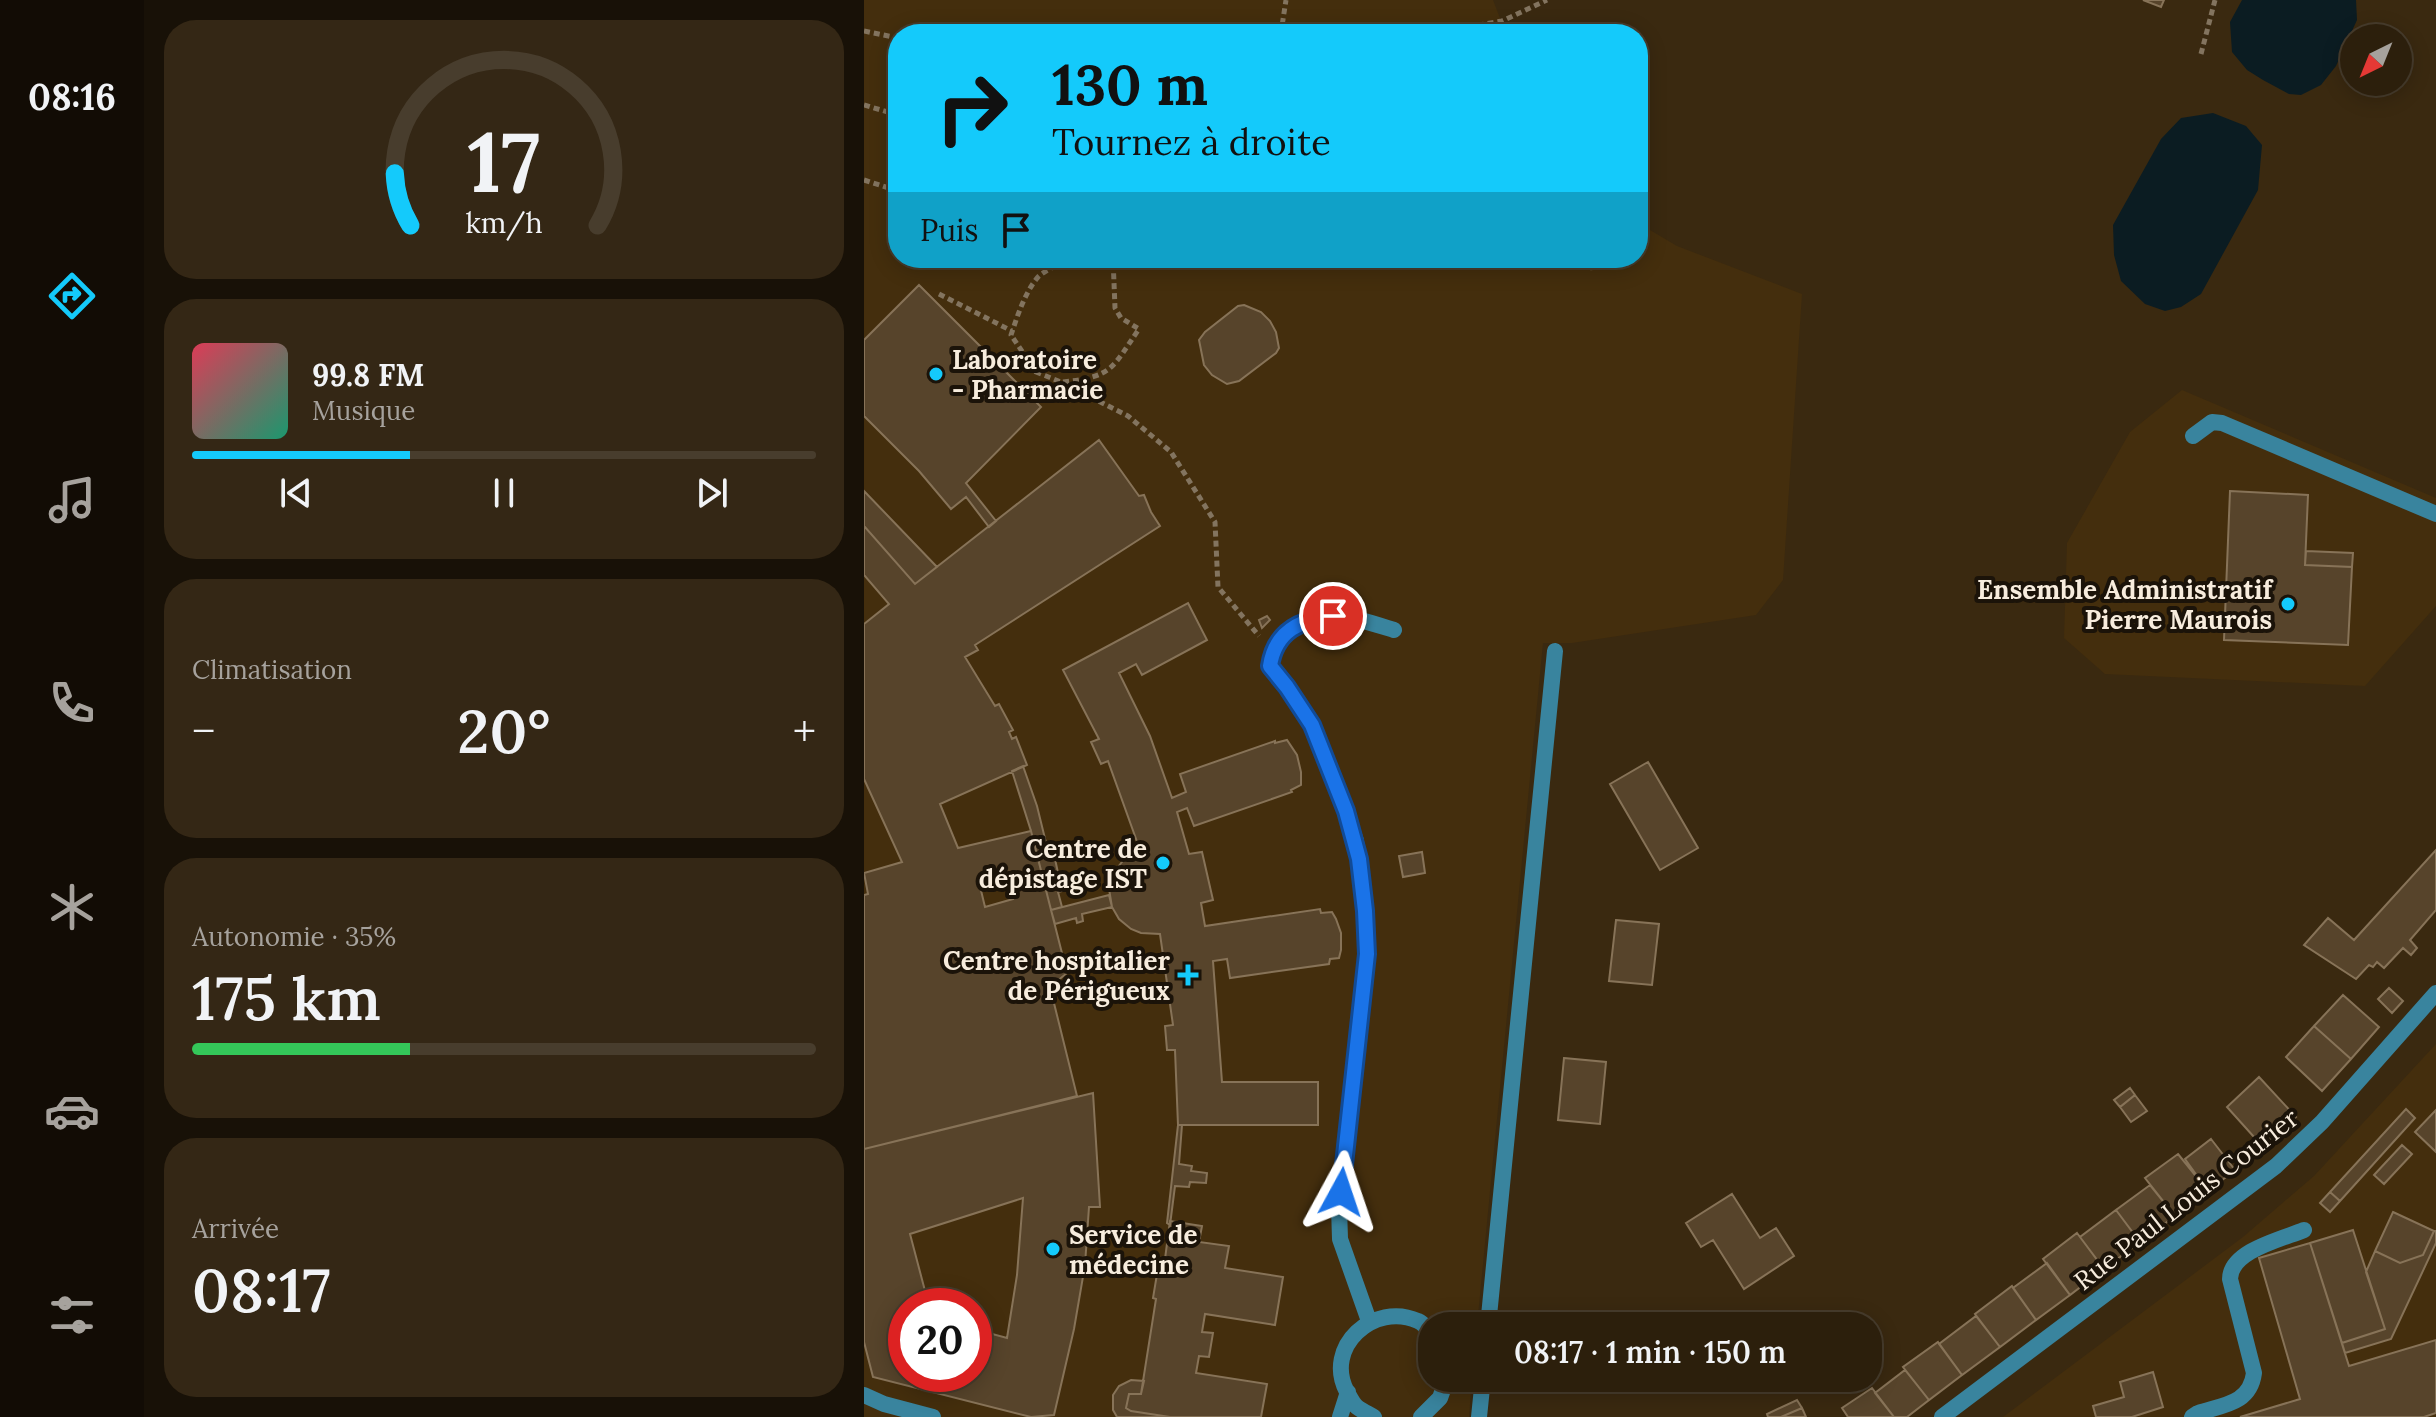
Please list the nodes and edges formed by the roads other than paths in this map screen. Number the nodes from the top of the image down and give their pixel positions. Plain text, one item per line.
1 (2193, 436) dead end
2 (2436, 514) edge
3 (1394, 630) dead end
4 (1555, 651) dead end
5 (2436, 993) edge
6 (2304, 1230) dead end
7 (1489, 1312) edge
8 (1369, 1321) junction
9 (1418, 1321) edge
10 (1442, 1392) edge
11 (1482, 1392) edge
12 (864, 1395) edge
13 (1354, 1405) edge
14 (933, 1417) edge
15 (1340, 1417) edge
16 (1374, 1417) edge
17 (1421, 1417) edge
18 (1479, 1417) edge
19 (1942, 1417) edge
20 (2192, 1417) edge

1 - 2 street
3 - 8 street
4 - 7 street
5 - 19 street, Rue Paul Louis Courier
6 - 20 street
8 - 9 street
8 - 13 street
10 - 17 street
11 - 18 street
12 - 14 street
13 - 15 street
13 - 16 street

